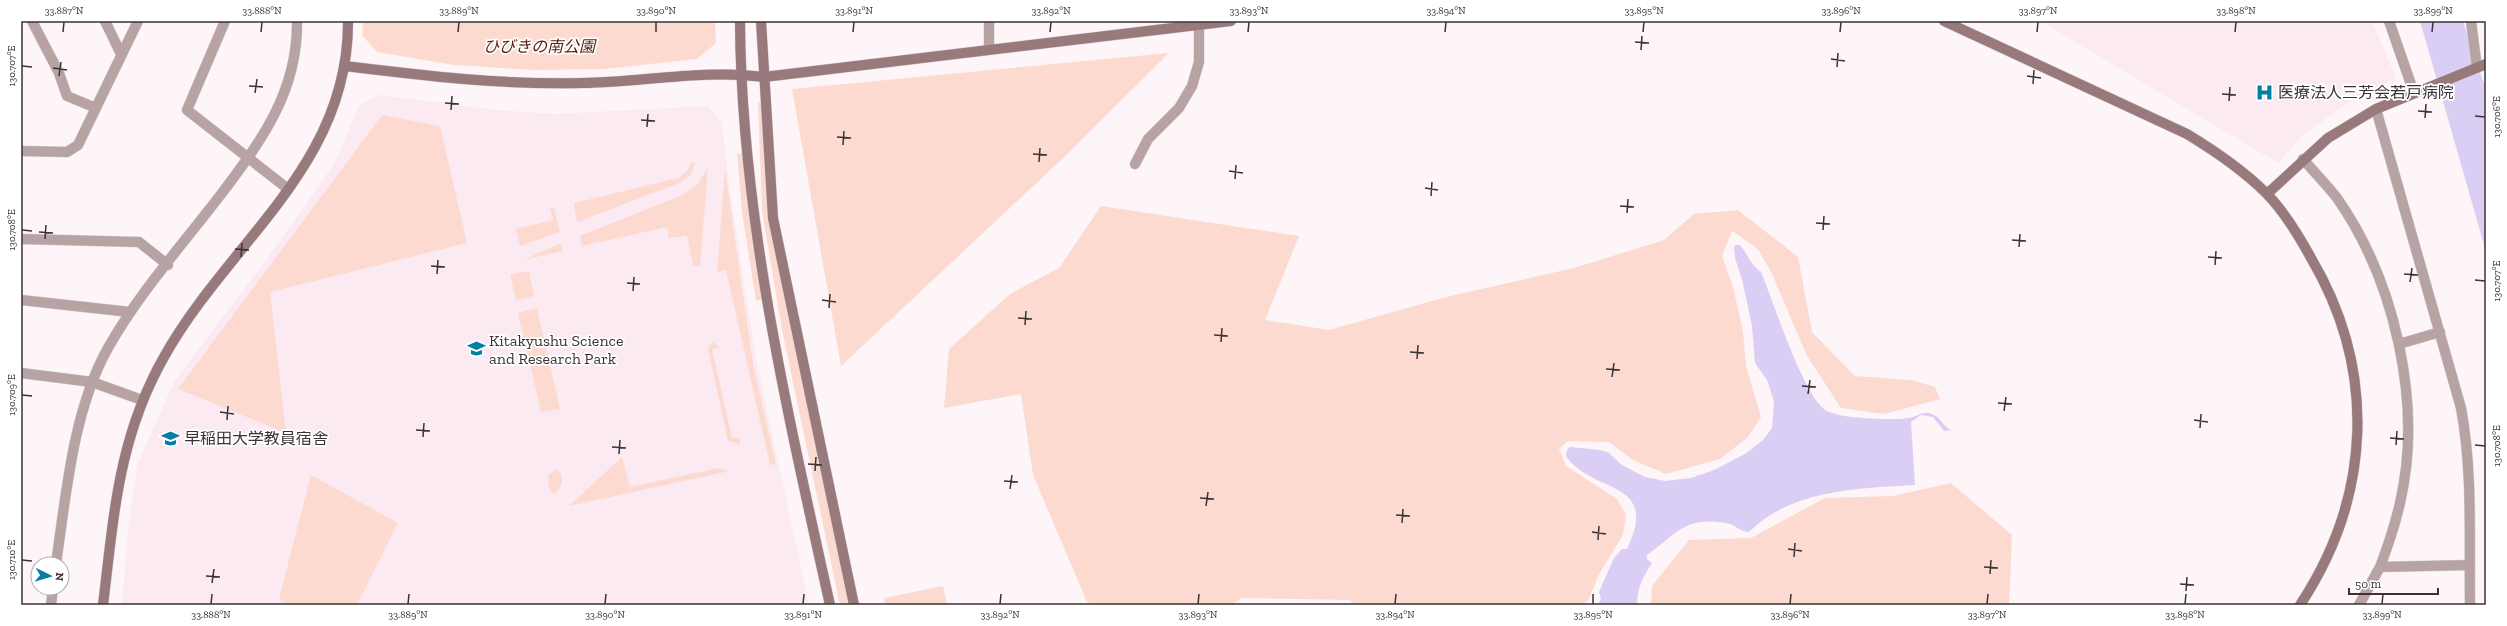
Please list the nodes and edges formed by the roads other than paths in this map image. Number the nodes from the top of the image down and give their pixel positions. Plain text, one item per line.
1 (32, 21) edge
2 (105, 21) edge
3 (138, 21) edge
4 (226, 21) edge
5 (297, 21) edge
6 (348, 21) edge
7 (740, 21) edge
8 (762, 21) edge
9 (989, 21) edge
10 (1231, 21) edge
11 (1944, 21) edge
12 (2389, 21) edge
13 (2471, 21) edge
14 (1199, 22) edge
15 (989, 49) junction
16 (121, 54) junction
17 (345, 66) junction
18 (2481, 66) edge
19 (740, 74) junction
20 (764, 77) junction
21 (2418, 91) junction
22 (96, 108) junction
23 (2376, 109) junction
24 (21, 151) edge
25 (249, 158) junction
26 (2303, 159) junction
27 (1135, 164) dead end
28 (288, 189) junction
29 (2267, 194) junction
30 (21, 239) edge
31 (168, 264) junction
32 (21, 300) edge
33 (130, 312) junction
34 (2440, 332) junction
35 (2399, 344) junction
36 (21, 373) edge
37 (92, 382) junction
38 (142, 400) junction
39 (57, 556) edge
40 (2470, 565) junction
41 (2380, 567) junction
42 (103, 605) edge
43 (830, 605) edge
44 (854, 605) edge
45 (2300, 605) edge
46 (2359, 605) edge
47 (2470, 605) edge

1 - 22 street
2 - 16 street
3 - 16 street
4 - 25 street
5 - 25 street
6 - 17 street
7 - 19 street
8 - 20 street
9 - 15 street
10 - 14 street
11 - 29 street
12 - 21 street
13 - 18 street
14 - 15 street
14 - 27 street
15 - 20 street
16 - 22 street
17 - 19 street
17 - 28 street
18 - 21 street
19 - 20 street
19 - 43 street
20 - 44 street
21 - 23 street
22 - 24 street
23 - 26 street
23 - 34 street
25 - 28 street
25 - 31 street
26 - 29 street
26 - 35 street
28 - 38 street
29 - 45 street
30 - 31 street
31 - 33 street
32 - 33 street
33 - 37 street
34 - 35 street
34 - 40 street
35 - 41 street
36 - 37 street
37 - 38 street
37 - 39 street
38 - 42 street
40 - 41 street
40 - 47 street
41 - 46 street

